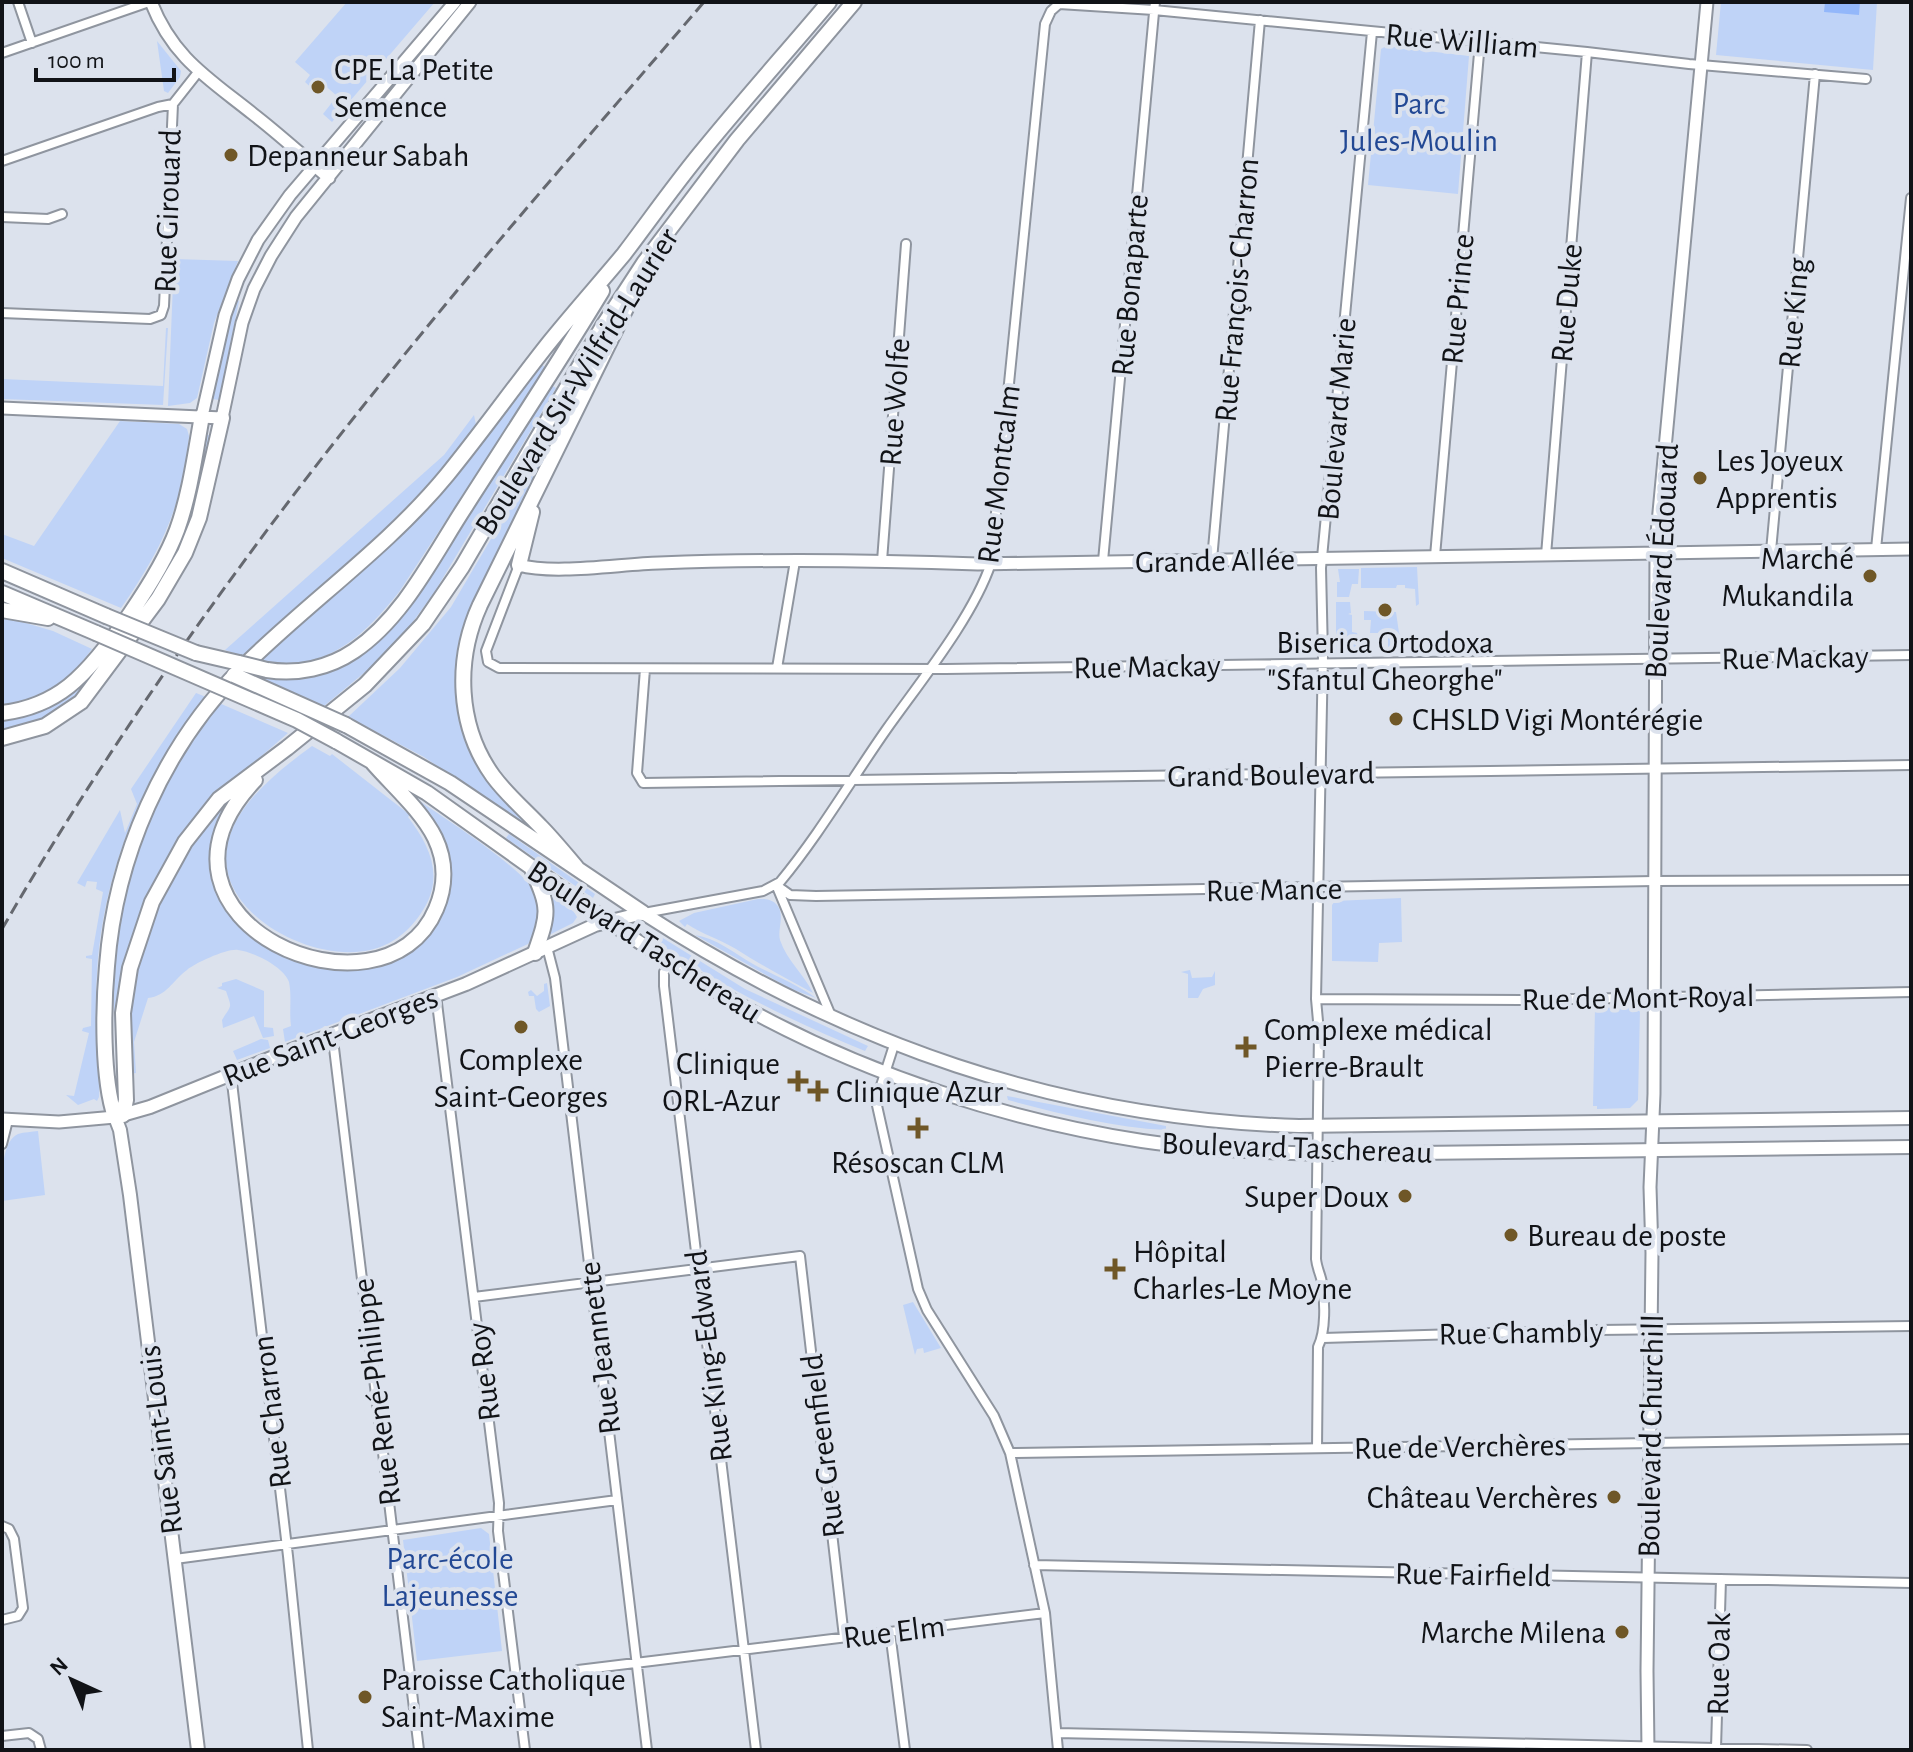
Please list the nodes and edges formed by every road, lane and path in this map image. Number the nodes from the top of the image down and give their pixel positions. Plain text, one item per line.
1 (18, 2) edge
2 (150, 2) edge
3 (455, 2) edge
4 (470, 2) edge
5 (829, 2) edge
6 (854, 2) edge
7 (1707, 2) edge
8 (1059, 4) edge
9 (1154, 6) edge
10 (1260, 20) junction
11 (1372, 32) junction
12 (1480, 42) junction
13 (32, 43) junction
14 (1587, 52) junction
15 (2, 53) edge
16 (1701, 65) junction
17 (199, 71) junction
18 (1815, 74) junction
19 (1866, 79) dead end
20 (173, 104) junction
21 (2, 161) edge
22 (315, 166) junction
23 (329, 178) junction
24 (1911, 198) edge
25 (62, 214) dead end
26 (2, 217) edge
27 (906, 244) dead end
28 (656, 245) junction
29 (624, 253) junction
30 (2, 313) edge
31 (2, 408) edge
32 (202, 416) junction
33 (222, 418) junction
34 (532, 503) junction
35 (1876, 549) junction
36 (1911, 549) edge
37 (1771, 551) junction
38 (1656, 552) junction
39 (1546, 555) junction
40 (1435, 556) junction
41 (1323, 558) junction
42 (1212, 560) junction
43 (795, 561) junction
44 (882, 561) junction
45 (1103, 561) junction
46 (991, 563) junction
47 (519, 565) junction
48 (2, 571) edge
49 (2, 593) edge
50 (2, 610) edge
51 (72, 622) junction
52 (196, 653) junction
53 (1911, 655) edge
54 (1655, 660) junction
55 (1322, 664) junction
56 (777, 668) junction
57 (645, 669) junction
58 (929, 669) junction
59 (2, 713) edge
60 (2, 738) edge
61 (287, 748) junction
62 (373, 763) junction
63 (1911, 765) edge
64 (1655, 769) junction
65 (1319, 774) junction
66 (852, 780) junction
67 (577, 868) junction
68 (532, 869) junction
69 (1911, 880) edge
70 (1654, 881) junction
71 (776, 885) junction
72 (1318, 889) junction
73 (643, 913) junction
74 (607, 921) junction
75 (541, 950) junction
76 (670, 963) junction
77 (1911, 992) edge
78 (436, 995) junction
79 (1654, 997) junction
80 (1316, 999) junction
81 (832, 1019) junction
82 (330, 1035) junction
83 (894, 1045) junction
84 (884, 1071) junction
85 (231, 1074) junction
86 (1911, 1118) edge
87 (4, 1120) edge
88 (119, 1121) junction
89 (1654, 1122) junction
90 (1318, 1126) junction
91 (2, 1144) edge
92 (1911, 1147) edge
93 (1651, 1150) junction
94 (1318, 1154) junction
95 (698, 1270) junction
96 (591, 1282) junction
97 (474, 1297) junction
98 (1911, 1326) edge
99 (1651, 1329) junction
100 (1323, 1338) junction
101 (1911, 1439) edge
102 (1649, 1443) junction
103 (1317, 1448) junction
104 (1010, 1453) junction
105 (617, 1500) junction
106 (499, 1517) junction
107 (2, 1526) edge
108 (393, 1531) junction
109 (287, 1545) junction
110 (175, 1559) junction
111 (1034, 1565) junction
112 (1648, 1578) junction
113 (1721, 1579) junction
114 (1911, 1583) edge
115 (1045, 1613) junction
116 (2, 1620) edge
117 (890, 1632) junction
118 (844, 1637) junction
119 (744, 1650) junction
120 (636, 1662) junction
121 (578, 1670) dead end
122 (1057, 1733) junction
123 (2, 1736) edge
124 (1648, 1748) edge
125 (1716, 1748) junction
126 (41, 1750) edge
127 (198, 1750) edge
128 (308, 1750) edge
129 (419, 1750) edge
130 (525, 1750) edge
131 (647, 1750) edge
132 (756, 1750) edge
133 (905, 1750) edge
134 (1058, 1750) edge
135 (1807, 1750) edge

1 - 13 street
2 - 13 street
2 - 17 main road
3 - 22 main road
4 - 23 main road
5 - 29 highway, Boulevard Sir-Wilfrid-Laurier
6 - 28 highway, Boulevard Sir-Wilfrid-Laurier
7 - 16 main road, Boulevard Édouard
8 - 9 street, Rue William
8 - 46 street, Rue Montcalm
9 - 10 street, Rue William
9 - 45 street, Rue Bonaparte
10 - 11 street, Rue William
10 - 42 street, Rue François-Charron
11 - 12 street, Rue William
11 - 41 street, Boulevard Marie
12 - 14 street, Rue William
12 - 40 street, Rue Prince
13 - 15 street
14 - 16 street, Rue William
14 - 39 street, Rue Duke
16 - 18 street, Rue William
16 - 38 main road, Boulevard Édouard
17 - 20 street, Rue Girouard
17 - 22 main road
18 - 19 street, Rue William
18 - 37 street, Rue King
20 - 21 street
20 - 30 street, Rue Girouard
22 - 23 main road
22 - 32 main road
23 - 33 main road
24 - 35 street
25 - 26 street
27 - 44 street, Rue Wolfe
28 - 34 highway
28 - 61 highway, Boulevard Sir-Wilfrid-Laurier
29 - 52 highway, bridge
29 - 88 highway
31 - 32 main road
32 - 33 main road
32 - 59 highway
33 - 60 highway
34 - 47 highway
34 - 67 highway
35 - 36 main road, Grande Allée
35 - 37 main road, Grande Allée
37 - 38 main road, Grande Allée
38 - 39 main road, Grande Allée
38 - 54 main road, Boulevard Édouard
39 - 40 main road, Grande Allée
40 - 41 main road, Grande Allée
41 - 42 main road, Grande Allée
41 - 55 street, Boulevard Marie
42 - 45 main road, Grande Allée
43 - 44 main road, Grande Allée
43 - 47 main road, Grande Allée
43 - 56 street
44 - 46 main road, Grande Allée
45 - 46 main road, Grande Allée
46 - 58 street, Rue Montcalm
47 - 57 street, Rue Mackay
48 - 52 highway, Boulevard Taschereau, bridge
49 - 51 highway, Boulevard Taschereau
50 - 51 highway
51 - 62 highway, Boulevard Taschereau, bridge
52 - 67 highway, Boulevard Taschereau, bridge
53 - 54 street, Rue Mackay
54 - 55 street, Rue Mackay
54 - 64 main road, Boulevard Édouard
55 - 58 street, Rue Mackay
55 - 65 street, Boulevard Marie
56 - 57 street, Rue Mackay
56 - 58 street, Rue Mackay
57 - 66 street, Grand Boulevard
58 - 66 street, Rue Montcalm
61 - 62 highway
61 - 88 highway
62 - 68 highway, Boulevard Taschereau
63 - 64 street, Grand Boulevard
64 - 65 street, Grand Boulevard
64 - 70 main road, Boulevard Édouard
65 - 66 street, Grand Boulevard
65 - 72 street, Boulevard Marie
66 - 71 street, Rue Montcalm
67 - 73 highway, Boulevard Taschereau
68 - 74 highway, Boulevard Taschereau
68 - 75 highway
69 - 70 street, Rue Mance
70 - 72 street, Rue Mance
70 - 79 main road, Boulevard Édouard
71 - 72 street, Rue Mance
71 - 73 street
71 - 81 street
72 - 80 street, Boulevard Marie
73 - 74 main road, Rue Saint-Georges
73 - 81 main road, Boulevard Taschereau
74 - 75 main road, Rue Saint-Georges
74 - 76 main road, Boulevard Taschereau
75 - 78 main road, Rue Saint-Georges
75 - 96 street, Rue Jeannette
76 - 84 main road, Boulevard Taschereau
76 - 95 street, Rue King-Edward
77 - 79 street, Rue de Mont-Royal
78 - 82 main road, Rue Saint-Georges
78 - 97 street, Rue Roy
79 - 80 street, Rue de Mont-Royal
79 - 89 main road, Boulevard Édouard
80 - 90 street, Boulevard Marie
81 - 83 main road, Boulevard Taschereau
82 - 85 main road, Rue Saint-Georges
82 - 108 street, Rue René-Philippe
83 - 84 street
83 - 90 main road, Boulevard Taschereau
84 - 94 main road, Boulevard Taschereau
84 - 104 street
85 - 88 main road, Rue Saint-Georges
85 - 109 street, Rue Charron
86 - 89 main road, Boulevard Taschereau
87 - 88 main road, Rue Saint-Georges
87 - 91 street
88 - 110 main road, Rue Saint-Louis
89 - 90 main road, Boulevard Taschereau
89 - 93 main road, Boulevard Churchill
90 - 94 street, Boulevard Marie
92 - 93 main road, Boulevard Taschereau
93 - 94 main road, Boulevard Taschereau
93 - 99 main road, Boulevard Churchill
94 - 100 street, Boulevard Marie
95 - 96 street
95 - 118 street, Rue Greenfield
95 - 119 street, Rue King-Edward
96 - 97 street
96 - 105 street, Rue Jeannette
97 - 106 street, Rue Roy
98 - 99 street, Rue Chambly
99 - 100 street, Rue Chambly
99 - 102 main road, Boulevard Churchill
100 - 103 street, Boulevard Marie
101 - 102 street, Rue de Verchères
102 - 103 street, Rue de Verchères
102 - 112 main road, Boulevard Churchill
103 - 104 street, Rue de Verchères
104 - 111 street
105 - 106 street
105 - 120 street, Rue Jeannette
106 - 108 street
106 - 130 street, Rue Roy
107 - 116 street
108 - 109 street
108 - 129 street, Rue René-Philippe
109 - 110 street
109 - 128 street, Rue Charron
110 - 127 main road, Rue Saint-Louis
111 - 112 street, Rue Fairfield
111 - 115 street
112 - 113 street, Rue Fairfield
112 - 124 main road, Boulevard Churchill
113 - 114 street, Rue Fairfield
113 - 125 street, Rue Oak
115 - 117 street, Rue Elm
115 - 122 street
117 - 118 street, Rue Elm
117 - 133 street
118 - 119 street, Rue Elm
119 - 120 street, Rue Elm
119 - 132 street, Rue King-Edward
120 - 121 street, Rue Elm
120 - 131 street, Rue Jeannette
122 - 124 street
122 - 134 street
123 - 126 street
124 - 125 street
125 - 135 street

